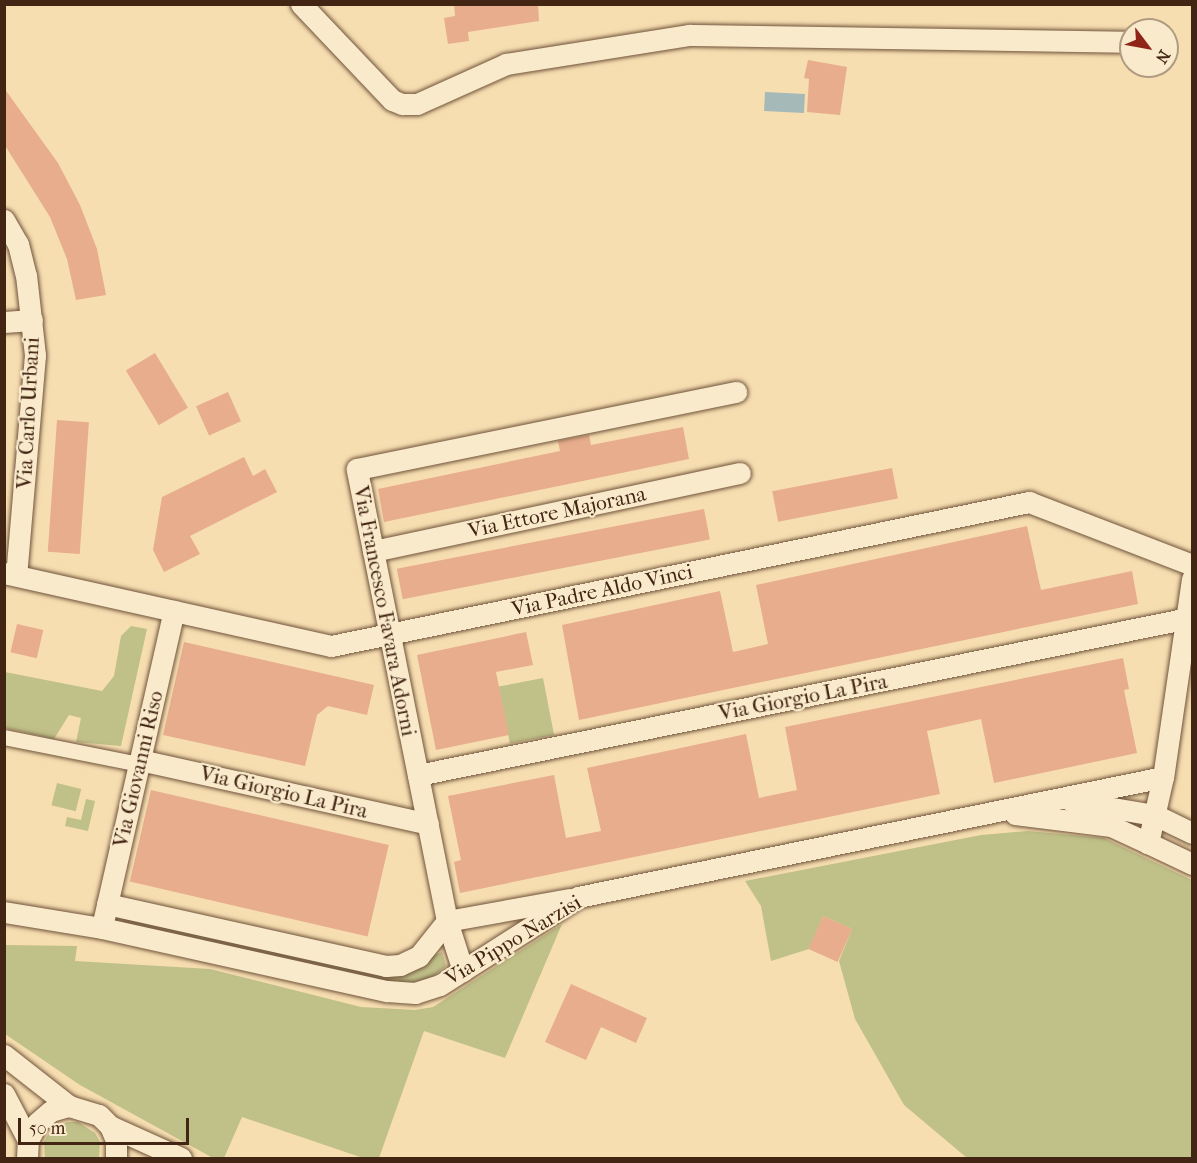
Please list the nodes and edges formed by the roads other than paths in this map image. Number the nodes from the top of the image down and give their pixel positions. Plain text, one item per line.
1 (301, 4) edge
2 (1119, 42) edge
3 (4, 220) edge
4 (32, 320) junction
5 (4, 322) edge
6 (736, 392) dead end
7 (740, 473) dead end
8 (373, 550) junction
9 (1192, 565) edge
10 (10, 574) edge
11 (1192, 579) edge
12 (174, 611) junction
13 (1188, 618) junction
14 (390, 633) junction
15 (4, 737) edge
16 (139, 762) junction
17 (418, 775) junction
18 (1163, 777) junction
19 (1058, 799) junction
20 (996, 812) junction
21 (1155, 815) junction
22 (428, 824) junction
23 (1192, 833) edge
24 (1148, 843) junction
25 (1192, 864) edge
26 (578, 897) junction
27 (107, 904) junction
28 (9, 915) edge
29 (447, 921) junction
30 (102, 928) junction
31 (463, 971) junction
32 (4, 1055) edge
33 (4, 1094) edge
34 (69, 1106) junction
35 (110, 1126) junction
36 (28, 1149) edge
37 (116, 1158) edge
38 (181, 1158) edge

1 - 2 street
3 - 4 street, Via Carlo Urbani
4 - 5 street
4 - 10 street, Via Carlo Urbani
6 - 8 street, Via Francesco Favara Adorni
7 - 8 street, Via Ettore Majorana
8 - 14 street, Via Francesco Favara Adorni
9 - 14 street, Via Padre Aldo Vinci
10 - 12 street, Via Padre Aldo Vinci
11 - 13 street
12 - 14 street, Via Padre Aldo Vinci
12 - 16 street, Via Giovanni Riso
13 - 17 street, Via Giorgio La Pira
13 - 18 street
14 - 17 street, Via Francesco Favara Adorni
15 - 16 street
16 - 22 street, Via Giorgio La Pira
16 - 27 street, Via Giovanni Riso
17 - 22 street, Via Francesco Favara Adorni
18 - 19 street, Via Pippo Narzisi
18 - 21 street
19 - 20 street, Via Pippo Narzisi
19 - 21 street
20 - 24 street
20 - 26 street, Via Pippo Narzisi
21 - 23 street
21 - 24 street
22 - 29 street, Via Francesco Favara Adorni
24 - 25 street
26 - 29 street
26 - 31 street, Via Pippo Narzisi
27 - 29 street
27 - 30 street, Via Giovanni Riso
28 - 30 street, Via Pippo Narzisi
29 - 31 street, Via Francesco Favara Adorni
30 - 31 street, Via Pippo Narzisi
32 - 34 street
33 - 36 street
34 - 35 street
34 - 36 street
35 - 37 street
35 - 38 street

